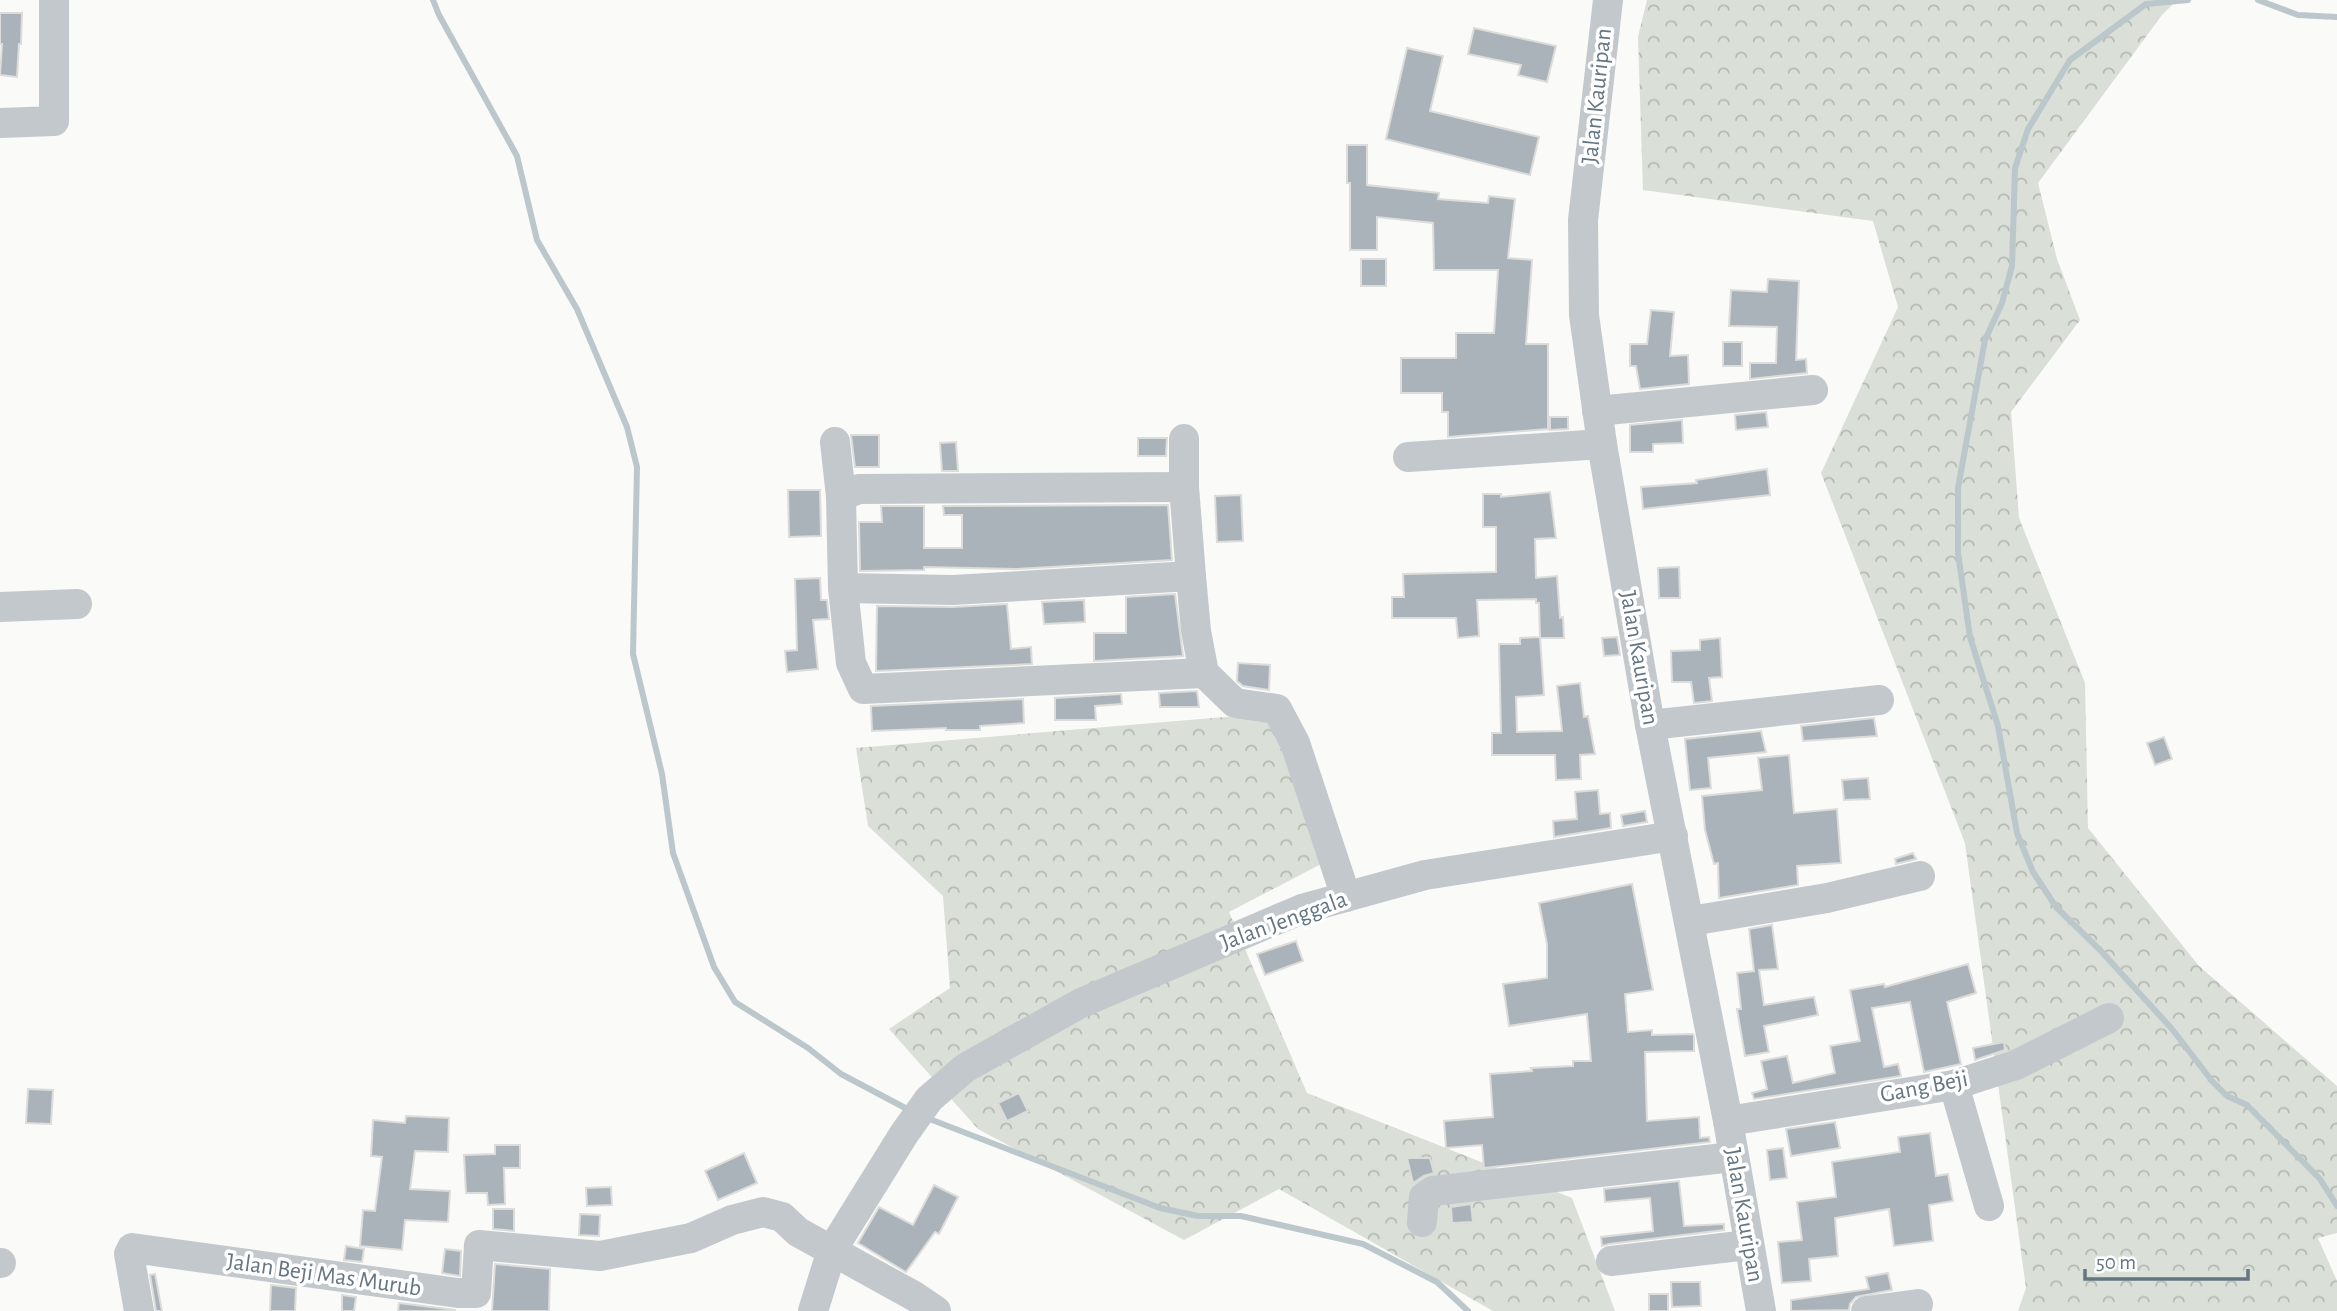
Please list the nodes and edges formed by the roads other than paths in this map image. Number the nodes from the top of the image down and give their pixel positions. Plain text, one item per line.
1 (54, 0) edge
2 (1608, 0) edge
3 (0, 123) edge
4 (1813, 390) dead end
5 (1597, 411) junction
6 (1184, 439) dead end
7 (835, 442) dead end
8 (1602, 444) junction
9 (1408, 457) dead end
10 (1184, 487) junction
11 (841, 496) junction
12 (1191, 576) junction
13 (843, 588) junction
14 (78, 604) dead end
15 (0, 607) edge
16 (1204, 673) junction
17 (1879, 700) dead end
18 (1650, 726) junction
19 (1673, 836) junction
20 (1920, 876) dead end
21 (1346, 897) junction
22 (1690, 921) junction
23 (2109, 1018) dead end
24 (1954, 1085) junction
25 (1728, 1121) junction
26 (1733, 1157) junction
27 (1989, 1206) dead end
28 (1422, 1222) dead end
29 (1748, 1245) junction
30 (832, 1250) junction
31 (1611, 1261) dead end
32 (477, 1302) edge
33 (1918, 1304) dead end
34 (139, 1311) edge
35 (813, 1311) edge
36 (936, 1311) edge
37 (1761, 1311) edge
38 (1866, 1311) edge

1 - 3 street
2 - 5 street, Jalan Kauripan
4 - 5 street
5 - 8 street, Jalan Kauripan
6 - 10 street
7 - 11 street
8 - 9 street
8 - 18 street, Jalan Kauripan
10 - 11 street
10 - 12 street
11 - 13 street
12 - 13 street
12 - 16 street
13 - 16 street
14 - 15 street
16 - 21 street
17 - 18 street
18 - 19 street, Jalan Kauripan
19 - 21 street, Jalan Jenggala
19 - 22 street, Jalan Kauripan
20 - 22 street
21 - 30 street, Jalan Jenggala
22 - 25 street, Jalan Kauripan
23 - 24 street, Gang Beji
24 - 25 street, Gang Beji
24 - 27 street
25 - 26 street, Jalan Kauripan
26 - 28 street
26 - 29 street, Jalan Kauripan
29 - 31 street
29 - 37 street, Jalan Kauripan
30 - 32 street, Jalan Beji Mas Murub
30 - 35 street
30 - 36 street
32 - 34 street, Jalan Beji Mas Murub
33 - 38 street

